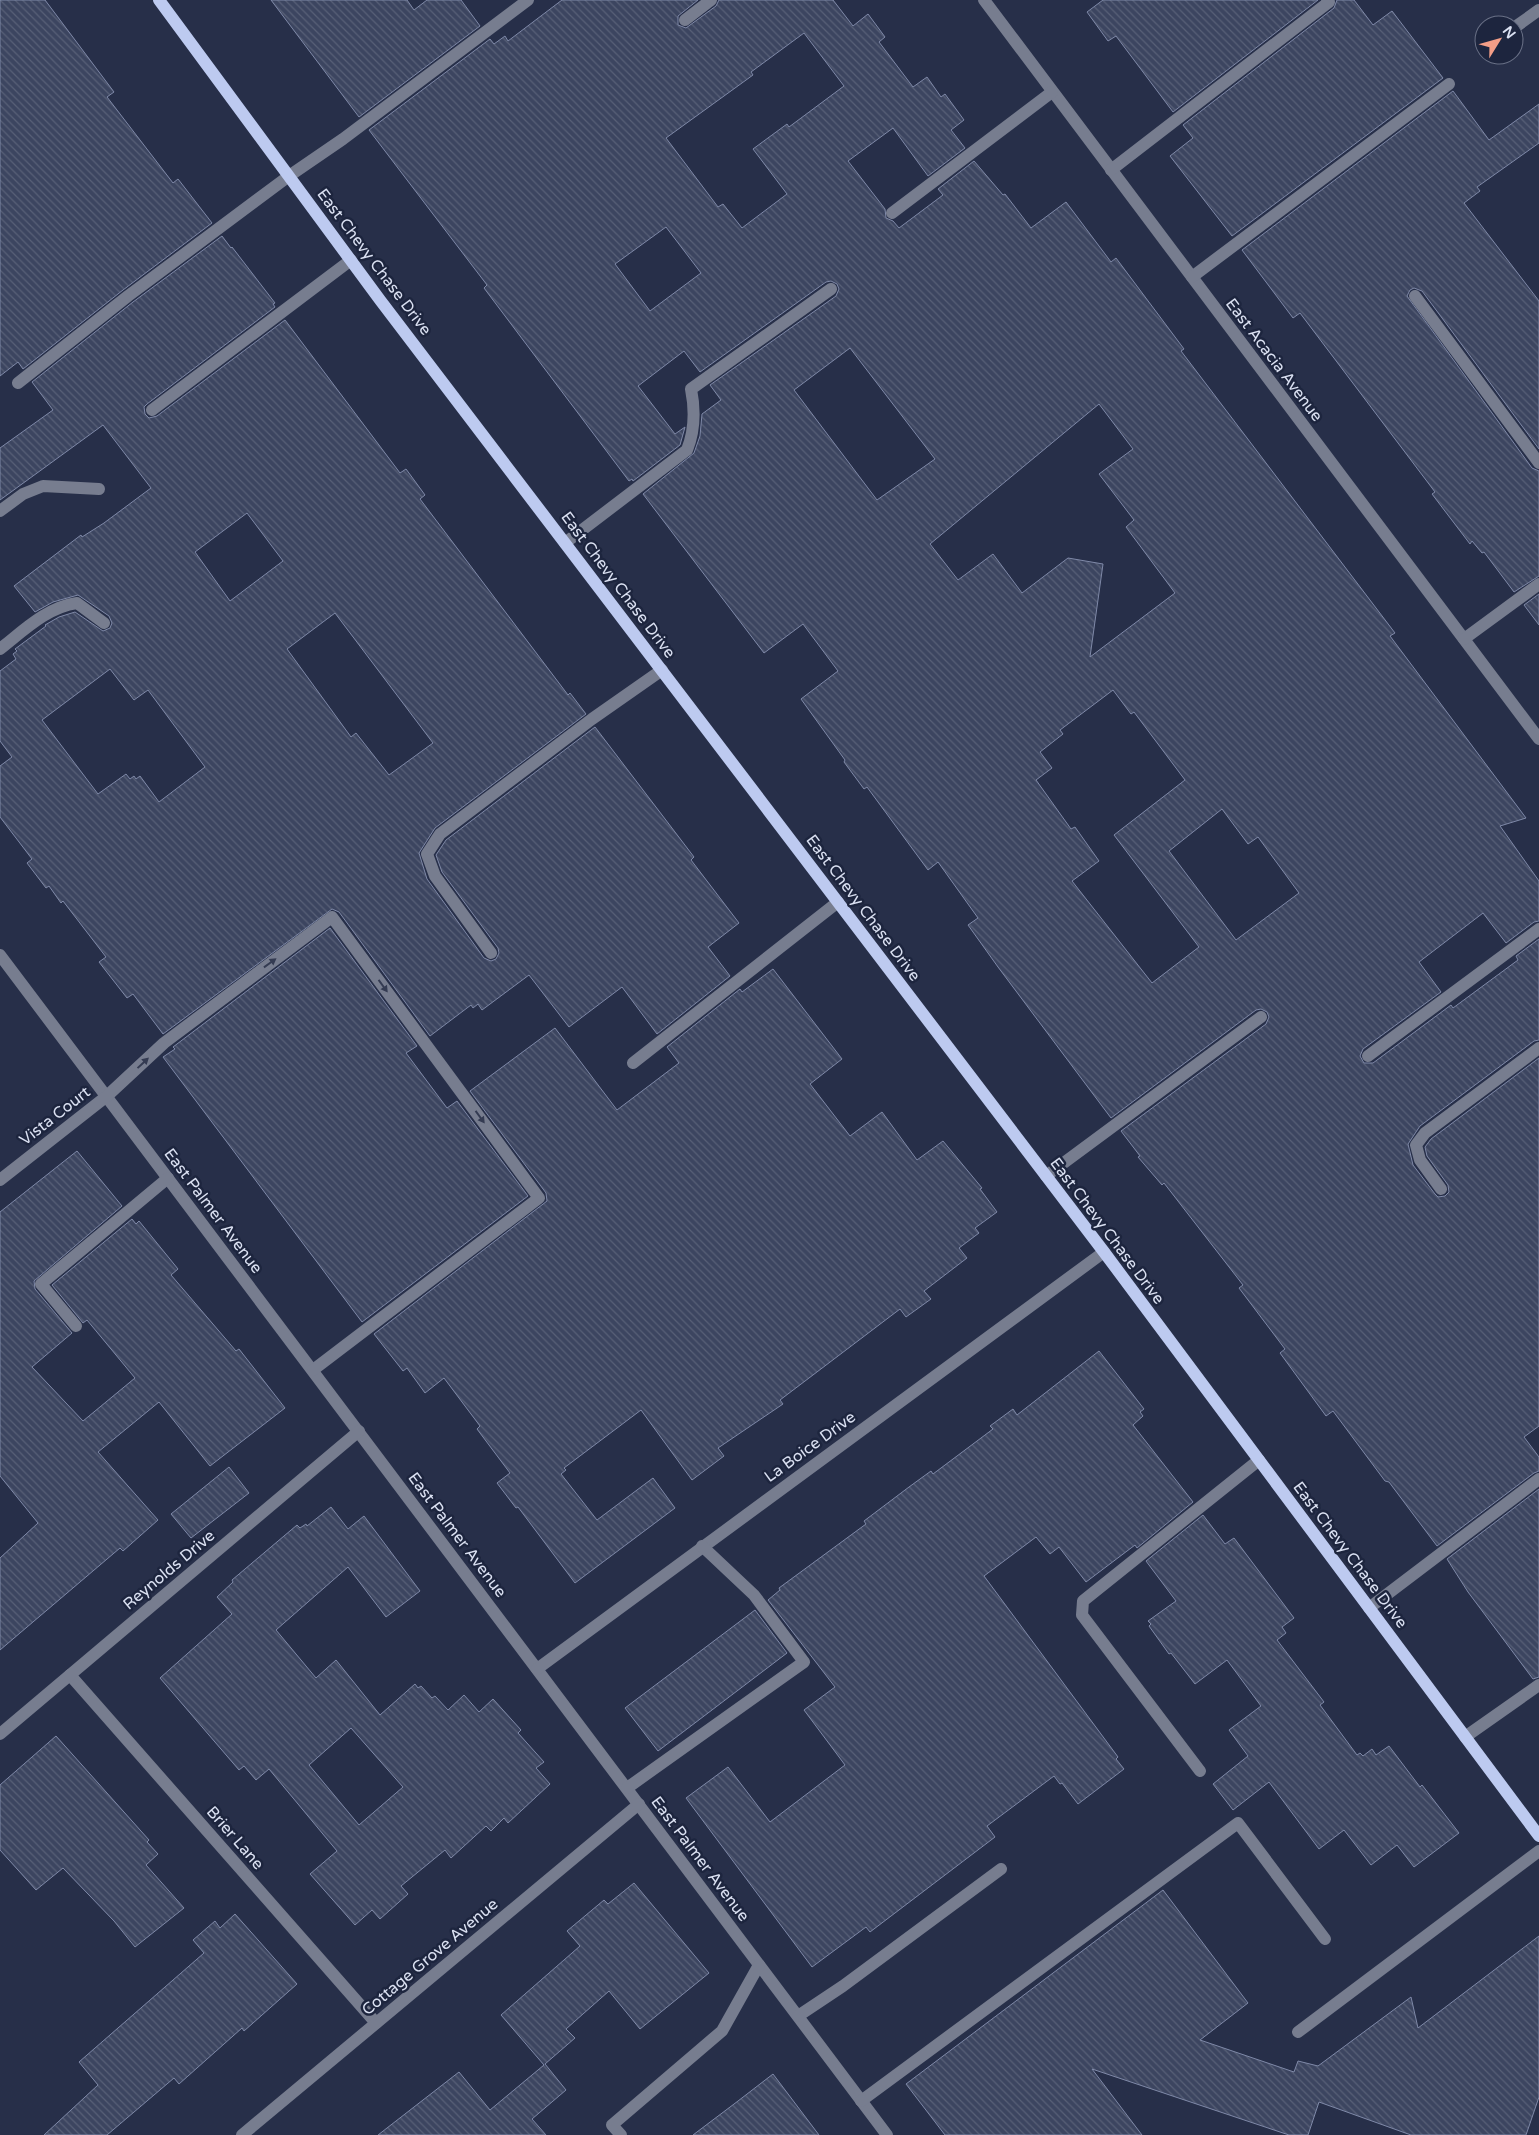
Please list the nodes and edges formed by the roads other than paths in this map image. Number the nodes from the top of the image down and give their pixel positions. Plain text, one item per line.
1 (159, 0) edge
2 (528, 0) edge
3 (711, 0) edge
4 (984, 0) edge
5 (1327, 0) edge
6 (1539, 10) edge
7 (684, 20) dead end
8 (1524, 21) edge
9 (1449, 84) dead end
10 (1052, 92) junction
11 (1111, 170) junction
12 (289, 176) junction
13 (892, 214) dead end
14 (351, 260) junction
15 (1192, 277) junction
16 (831, 289) dead end
17 (1415, 296) dead end
18 (18, 383) dead end
19 (152, 410) dead end
20 (1539, 463) edge
21 (99, 489) dead end
22 (0, 511) edge
23 (565, 542) junction
24 (1539, 584) edge
25 (104, 623) dead end
26 (1464, 639) junction
27 (0, 649) edge
28 (662, 670) junction
29 (1539, 739) edge
30 (838, 902) junction
31 (1539, 929) edge
32 (491, 953) dead end
33 (0, 954) edge
34 (1261, 1018) dead end
35 (1539, 1048) edge
36 (1368, 1056) dead end
37 (633, 1063) dead end
38 (107, 1096) junction
39 (1046, 1176) junction
40 (168, 1178) junction
41 (0, 1180) edge
42 (1441, 1189) dead end
43 (1104, 1252) junction
44 (76, 1326) dead end
45 (313, 1370) junction
46 (358, 1431) junction
47 (1259, 1460) junction
48 (1539, 1480) edge
49 (702, 1546) junction
50 (1369, 1608) junction
51 (537, 1669) junction
52 (70, 1675) junction
53 (1539, 1685) edge
54 (0, 1734) edge
55 (1465, 1737) junction
56 (1200, 1771) dead end
57 (627, 1788) junction
58 (638, 1804) junction
59 (1539, 1836) edge
60 (1539, 1851) edge
61 (1001, 1869) dead end
62 (1325, 1939) dead end
63 (759, 1965) junction
64 (798, 2016) junction
65 (376, 2023) junction
66 (1298, 2032) dead end
67 (861, 2101) junction
68 (242, 2135) edge
69 (621, 2135) edge
70 (887, 2135) edge

1 - 12 main road, East Chevy Chase Drive
2 - 12 street
3 - 7 street
4 - 10 street, East Acacia Avenue
5 - 11 street
6 - 8 street
9 - 15 street
10 - 11 street, East Acacia Avenue
10 - 13 street
11 - 15 street, East Acacia Avenue
12 - 14 main road, East Chevy Chase Drive
12 - 18 street
14 - 19 street
14 - 23 main road, East Chevy Chase Drive
15 - 26 street, East Acacia Avenue
16 - 23 street
17 - 20 street
21 - 22 street
23 - 28 main road, East Chevy Chase Drive
24 - 26 street
25 - 27 street
26 - 29 street, East Acacia Avenue
28 - 30 main road, East Chevy Chase Drive
28 - 32 street
30 - 37 street
30 - 39 main road, East Chevy Chase Drive
31 - 36 street
33 - 38 street, East Palmer Avenue
34 - 39 street
35 - 42 street
38 - 40 street, East Palmer Avenue
38 - 41 street, Vista Court
38 -> 45 street, Vista Court
39 - 43 main road, East Chevy Chase Drive
40 - 44 street
40 - 45 street, East Palmer Avenue
43 - 47 main road, East Chevy Chase Drive
43 - 49 street, La Boice Drive
45 - 46 street, East Palmer Avenue
46 - 51 street, East Palmer Avenue
46 - 52 street, Reynolds Drive
47 - 50 main road, East Chevy Chase Drive
47 - 56 street
48 - 50 street
49 - 51 street, La Boice Drive
49 - 57 street
50 - 55 main road, East Chevy Chase Drive
51 - 57 street, East Palmer Avenue
52 - 54 street, Reynolds Drive
52 - 65 street, Brier Lane
53 - 55 street
55 - 59 main road, East Chevy Chase Drive
57 - 58 street, East Palmer Avenue
58 - 63 street, East Palmer Avenue
58 - 65 street, Cottage Grove Avenue
60 - 66 street
61 - 64 street
62 - 67 street
63 - 64 street, East Palmer Avenue
63 - 69 street
64 - 67 street, East Palmer Avenue
65 - 68 street, Cottage Grove Avenue
67 - 70 street, East Palmer Avenue

